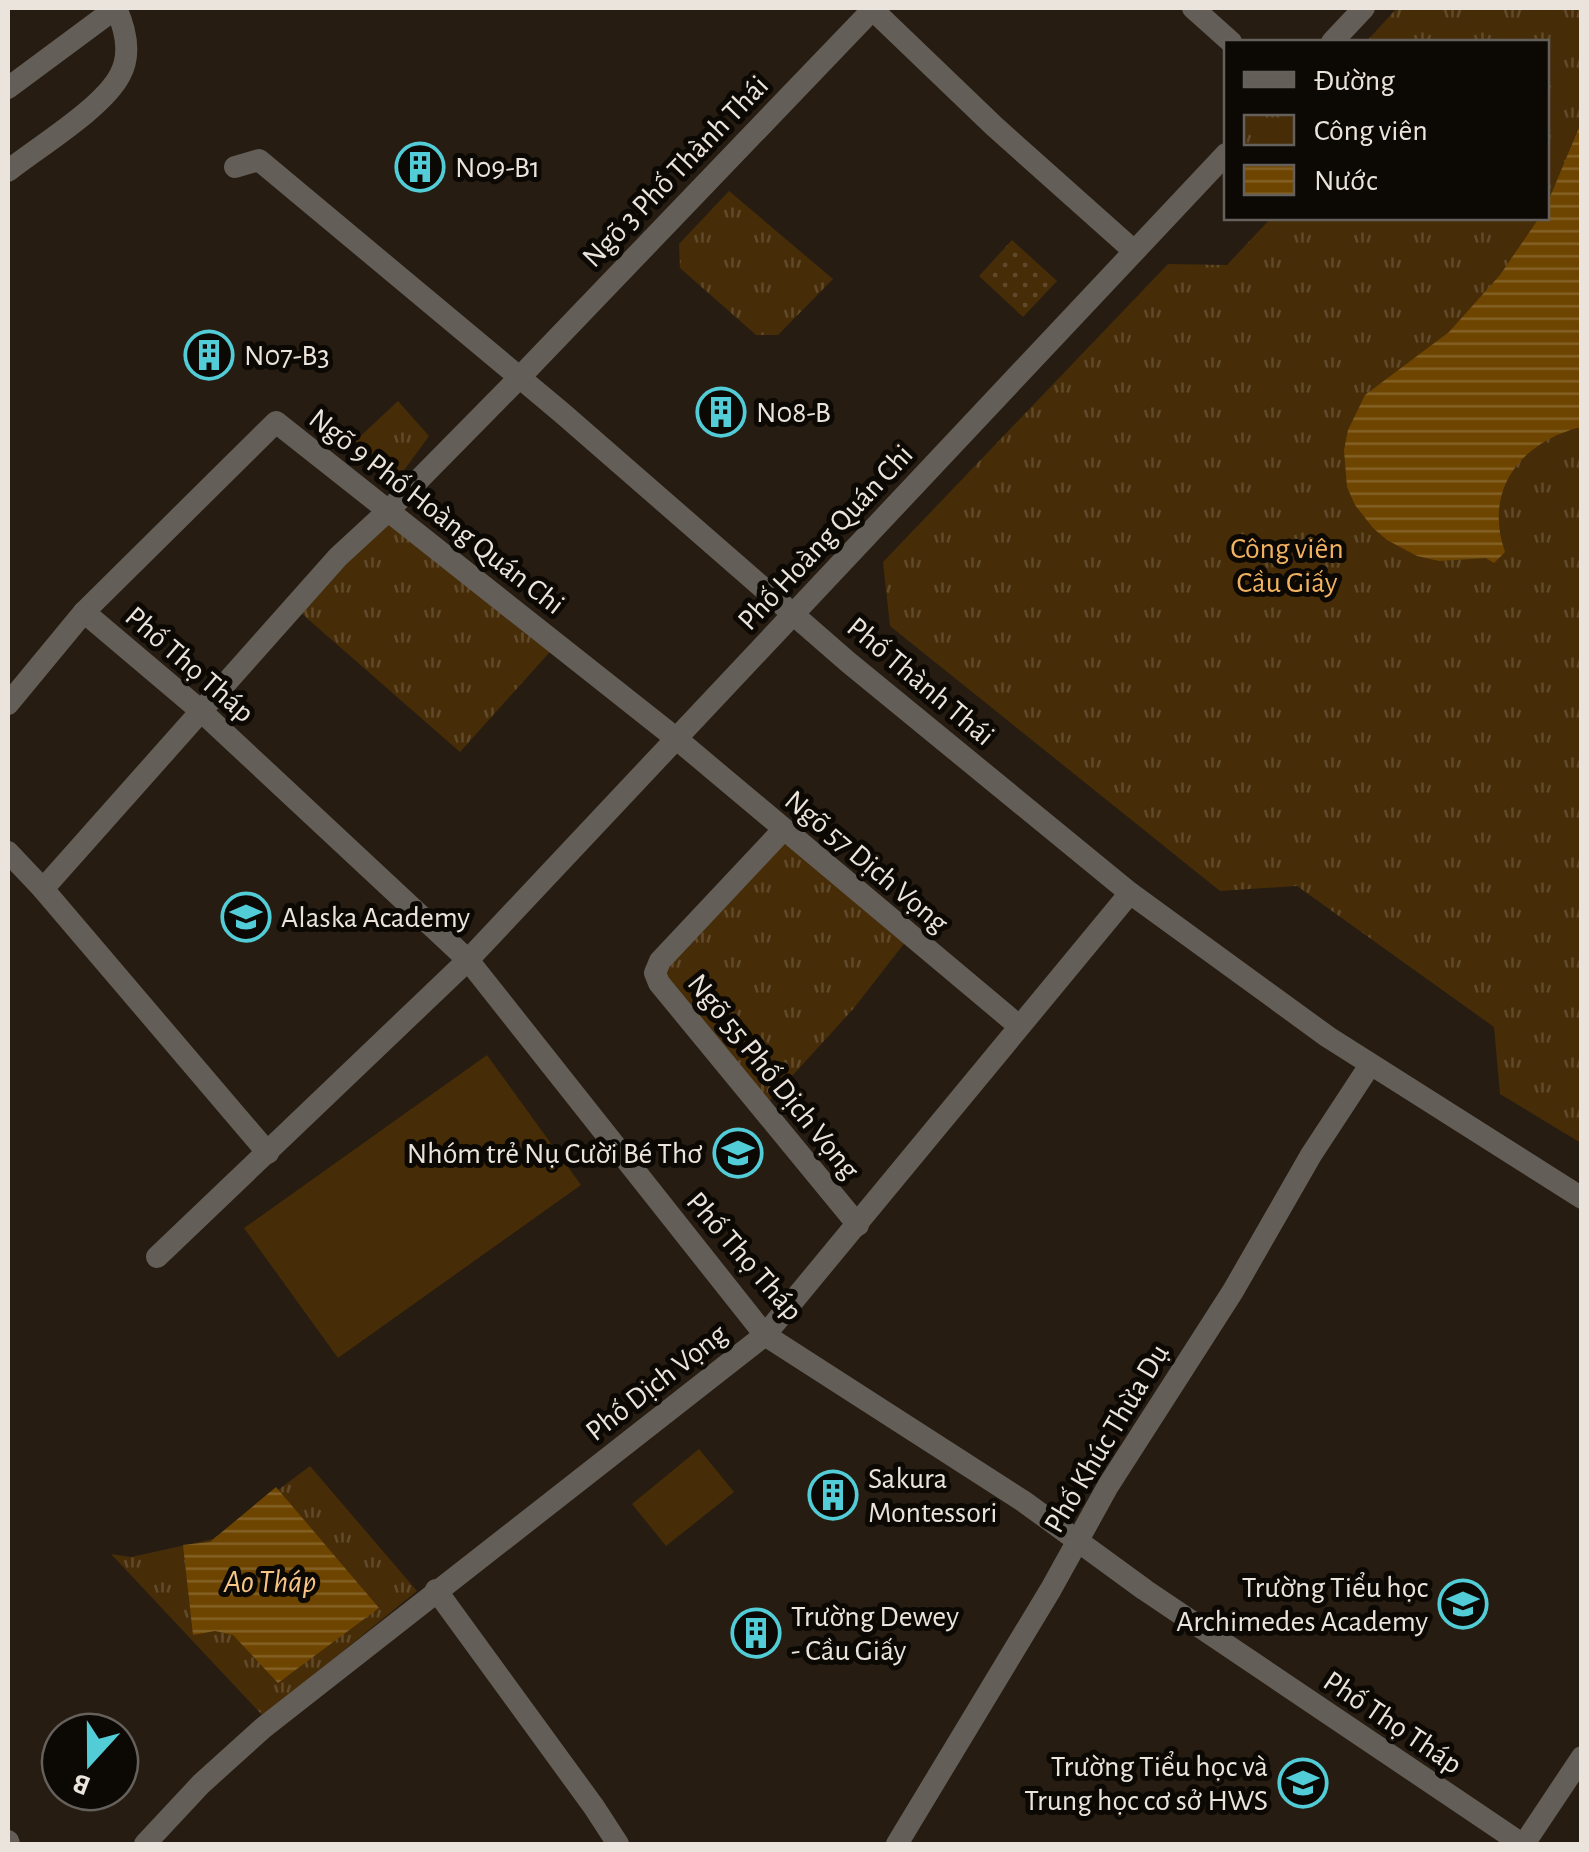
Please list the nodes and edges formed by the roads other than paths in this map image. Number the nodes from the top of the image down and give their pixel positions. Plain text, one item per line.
1 (116, 8) edge
2 (873, 8) edge
3 (1194, 8) edge
4 (1364, 8) edge
5 (1229, 40) edge
6 (1334, 40) edge
7 (8, 88) edge
8 (1224, 156) edge
9 (234, 166) dead end
10 (8, 172) edge
11 (1134, 251) junction
12 (520, 377) junction
13 (389, 510) junction
14 (84, 612) junction
15 (794, 614) junction
16 (8, 704) edge
17 (201, 710) junction
18 (678, 740) junction
19 (783, 830) junction
20 (8, 852) edge
21 (43, 889) junction
22 (1130, 893) junction
23 (468, 960) junction
24 (1019, 1026) junction
25 (1370, 1064) junction
26 (268, 1153) junction
27 (1582, 1198) edge
28 (858, 1225) junction
29 (157, 1257) dead end
30 (765, 1335) junction
31 (1077, 1542) junction
32 (436, 1590) junction
33 (1582, 1757) edge
34 (145, 1844) edge
35 (618, 1844) edge
36 (897, 1844) edge
37 (1523, 1844) edge

1 - 7 street
1 - 10 street
2 - 11 street
2 - 12 street, Ngõ 3 Phố Thành Thái
3 - 5 street
4 - 6 street
8 - 11 street, Phố Hoàng Quán Chi
9 - 12 street, Phố Thành Thái
11 - 15 street, Phố Hoàng Quán Chi
12 - 13 street, Ngõ 3 Phố Thành Thái
12 - 15 street, Phố Thành Thái
13 - 14 street, Ngõ 9 Phố Hoàng Quán Chi
13 - 17 street, Ngõ 3 Phố Thành Thái
13 - 18 street, Ngõ 9 Phố Hoàng Quán Chi
14 - 16 street
14 - 17 street, Phố Thọ Tháp
15 - 18 street, Phố Hoàng Quán Chi
15 - 22 street, Phố Thành Thái
17 - 21 street, Ngõ 3 Phố Thành Thái
17 - 23 street, Phố Thọ Tháp
18 - 19 street, Ngõ 57 Dịch Vọng
18 - 23 street, Phố Hoàng Quán Chi
19 - 24 street, Ngõ 57 Dịch Vọng
19 - 28 street, Ngõ 55 Phố Dịch Vọng
20 - 21 street
21 - 26 street
22 - 24 street, Phố Dịch Vọng
22 - 25 street, Phố Thành Thái
23 - 26 street, Phố Hoàng Quán Chi
23 - 30 street, Phố Thọ Tháp
24 - 28 street, Phố Dịch Vọng
25 - 27 street, Phố Thành Thái
25 - 31 street, Phố Khúc Thừa Dụ
26 - 29 street, Phố Hoàng Quán Chi
28 - 30 street, Phố Dịch Vọng
30 - 31 street, Phố Thọ Tháp
30 - 32 street, Phố Dịch Vọng
31 - 36 street, Phố Khúc Thừa Dụ
31 - 37 street, Phố Thọ Tháp
32 - 34 street, Phố Dịch Vọng
32 - 35 street
33 - 37 street

